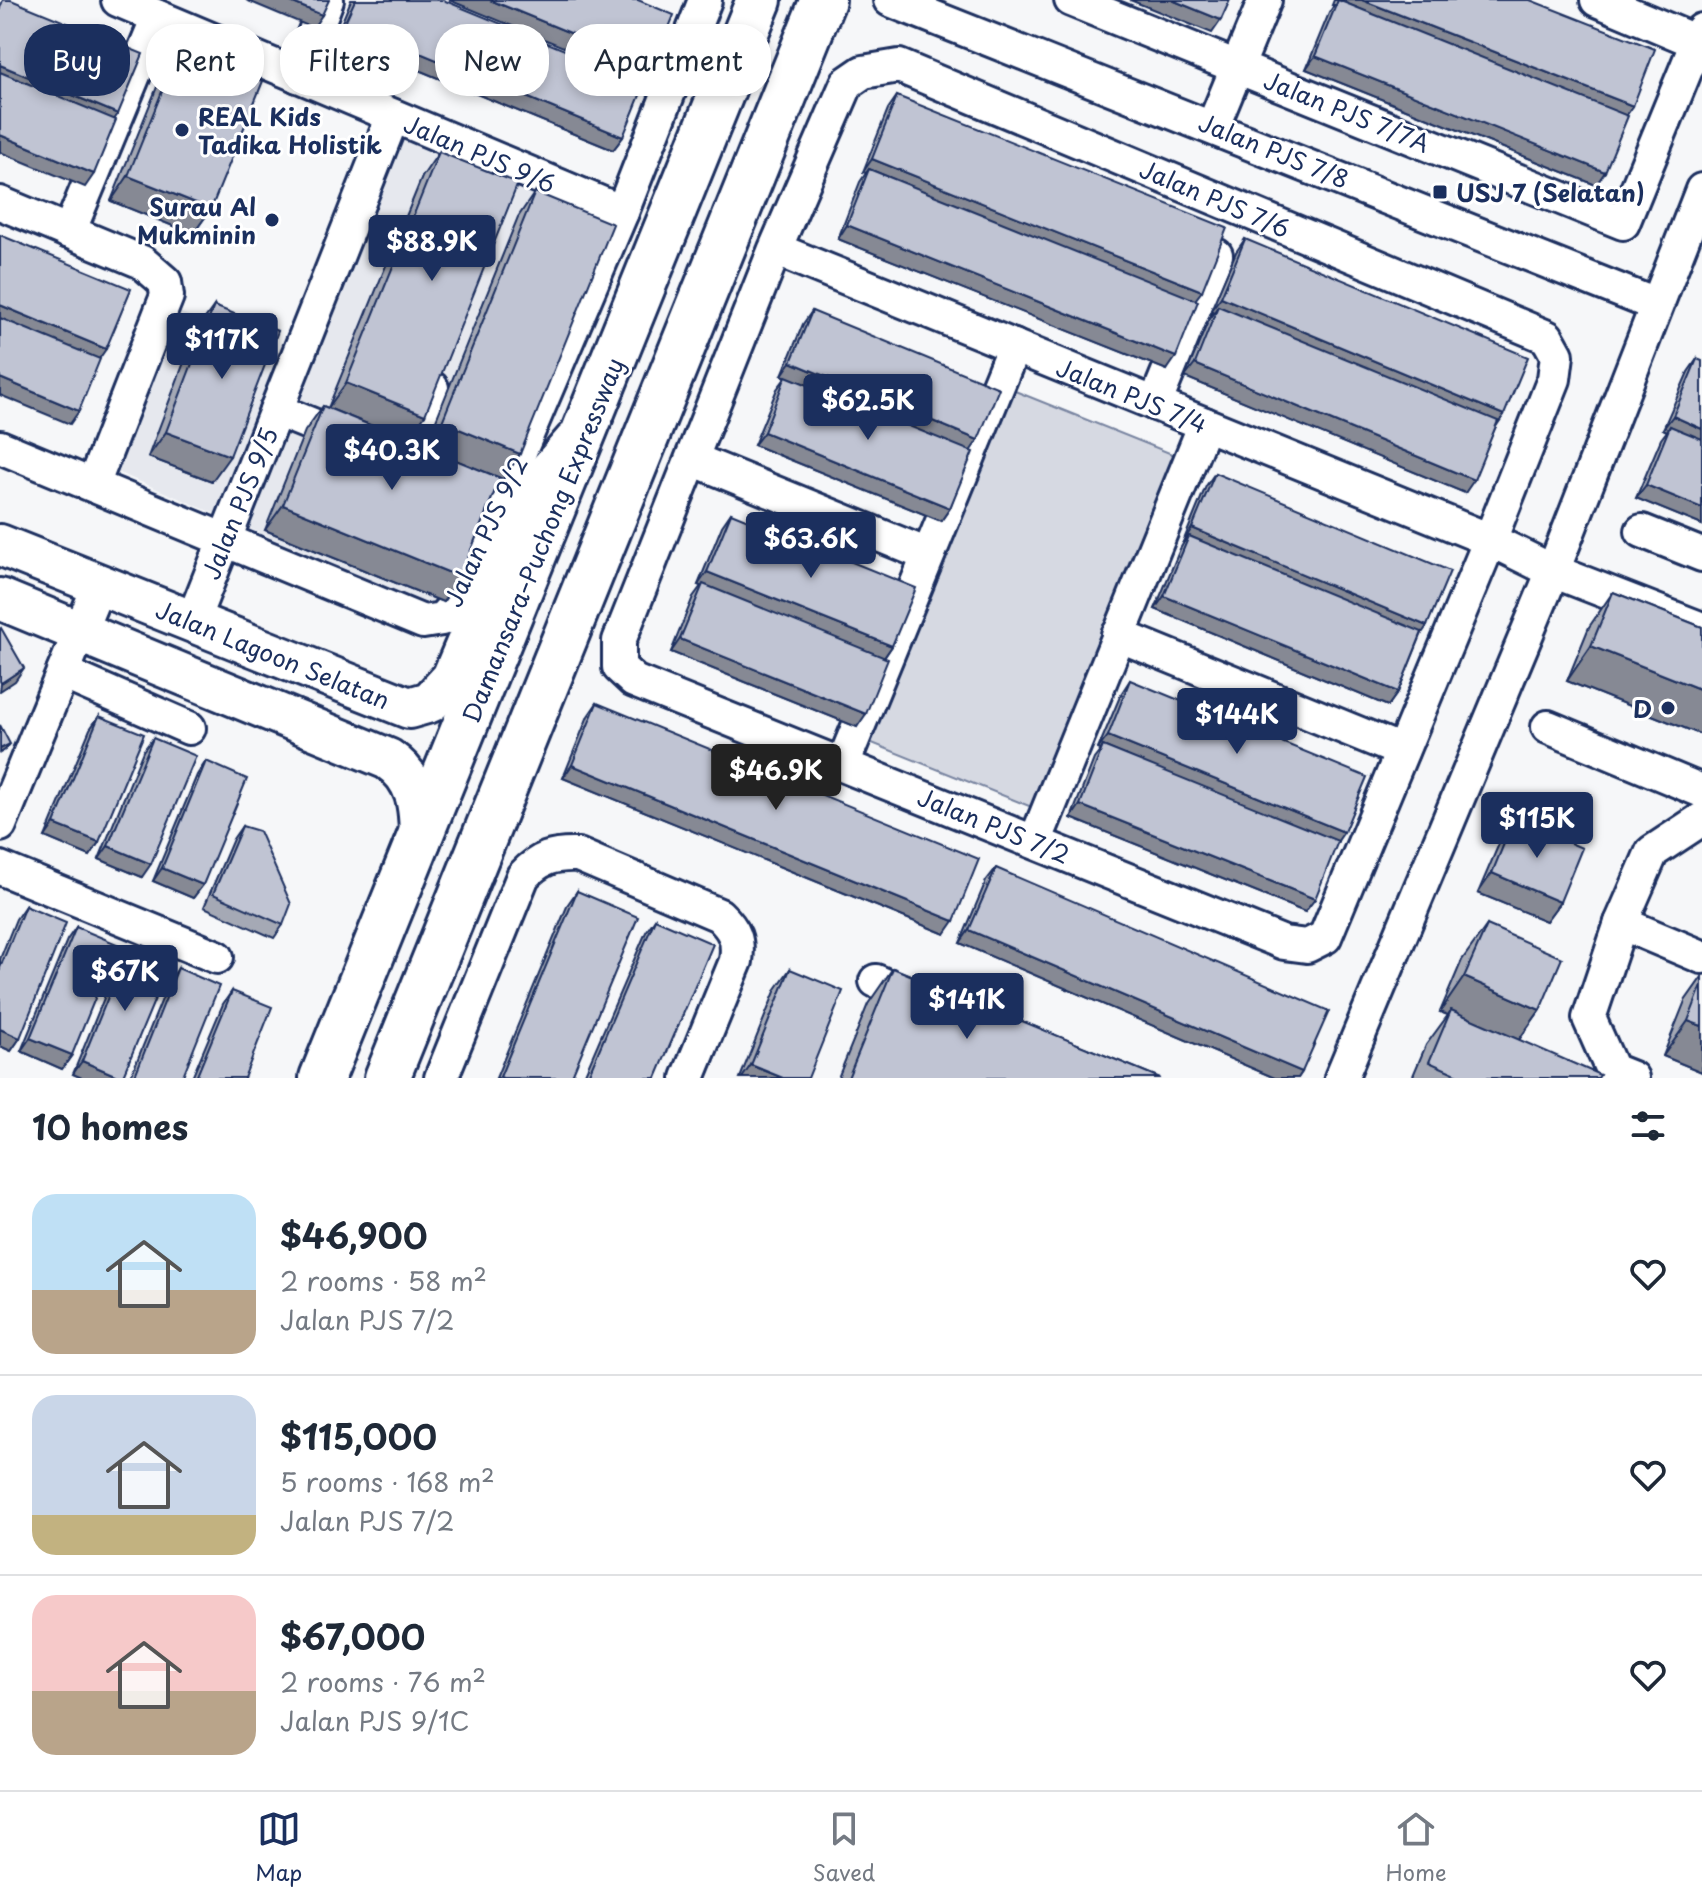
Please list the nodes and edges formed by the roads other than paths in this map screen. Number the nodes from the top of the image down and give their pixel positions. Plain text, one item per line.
1 (118, 0) edge
2 (327, 0) edge
3 (705, 0) edge
4 (759, 0) edge
5 (823, 0) edge
6 (890, 0) edge
7 (1071, 0) edge
8 (1265, 0) edge
9 (1597, 0) edge
10 (158, 17) junction
11 (318, 24) edge
12 (1700, 36) edge
13 (1238, 67) junction
14 (280, 68) edge
15 (346, 96) edge
16 (393, 116) junction
17 (1213, 126) junction
18 (1702, 190) edge
19 (0, 203) edge
20 (1235, 207) junction
21 (622, 212) junction
22 (69, 232) junction
23 (775, 249) junction
24 (1656, 305) junction
25 (1014, 346) junction
26 (443, 359) edge
27 (1155, 404) junction
28 (276, 410) junction
29 (1205, 424) junction
30 (587, 429) junction
31 (0, 447) edge
32 (692, 459) junction
33 (93, 485) junction
34 (1642, 531) dead end
35 (1490, 540) junction
36 (224, 541) junction
37 (0, 545) edge
38 (928, 555) junction
39 (1702, 555) edge
40 (1553, 571) junction
41 (99, 585) junction
42 (0, 599) edge
43 (192, 622) junction
44 (1702, 629) edge
45 (79, 632) junction
46 (1118, 635) junction
47 (63, 673) junction
48 (1548, 727) dead end
49 (189, 728) dead end
50 (1402, 751) junction
51 (843, 764) junction
52 (1702, 791) edge
53 (1702, 819) edge
54 (0, 825) edge
55 (420, 841) junction
56 (1035, 842) junction
57 (0, 868) edge
58 (1621, 923) junction
59 (217, 957) dead end
60 (1702, 957) edge
61 (876, 981) dead end
62 (948, 1013) edge
63 (1617, 1075) edge
64 (322, 1078) edge
65 (387, 1078) edge
66 (441, 1078) edge
67 (688, 1078) edge
68 (1341, 1078) edge

1 - 10 street, Jalan PJS 9/6
2 - 11 street
3 - 21 street, Jalan PJS 9/2
4 - 30 highway, Damansara–Puchong Expressway
5 - 65 highway
6 - 17 street, Jalan PJS 7/8
7 - 13 street, Jalan PJS 7/7A
8 - 13 street
9 - 12 street
10 - 14 street, Jalan PJS 9/6
10 - 22 street
12 - 13 street, Jalan PJS 7/7A
13 - 17 street
15 - 16 street, Jalan PJS 9/6
16 - 21 street, Jalan PJS 9/6
16 - 28 street, Jalan PJS 9/5
17 - 24 street, Jalan PJS 7/8
18 - 24 street
19 - 22 street
20 - 23 street, Jalan PJS 7/6
20 - 27 street
20 - 35 street, Jalan PJS 7/6
21 - 36 street, Jalan PJS 9/2
22 - 33 street
23 - 25 street, Jalan PJS 7/4
23 - 32 street, Jalan PJS 7/2
24 - 40 street
25 - 27 street, Jalan PJS 7/4
25 - 38 street
26 - 28 street
27 - 29 street, Jalan PJS 7/4
28 - 36 street, Jalan PJS 9/5
29 - 35 street, Jalan PJS 7/4
29 - 46 street
30 - 43 main road, Jalan Lagoon Selatan
30 - 55 highway, Damansara–Puchong Expressway
31 - 33 street, Jalan PJS 9/2
32 - 38 street
32 - 51 street, Jalan PJS 7/2
33 - 36 street, Jalan PJS 9/2
34 - 39 street
35 - 40 street
35 - 50 street, Jalan PJS 7/2
36 - 43 street, Jalan PJS 9/5
37 - 41 main road, Jalan Lagoon Selatan
38 - 51 street
40 - 44 street
40 - 68 street
41 - 43 main road, Jalan Lagoon Selatan
41 - 45 street
42 - 45 main road
45 - 47 street
45 - 55 main road
46 - 50 street
46 - 56 street
47 - 49 street
47 - 54 street
48 - 52 street
50 - 56 street, Jalan PJS 7/2
51 - 56 street, Jalan PJS 7/2
53 - 58 street
55 - 64 highway, Damansara–Puchong Expressway
57 - 59 street
58 - 60 street
58 - 63 street
61 - 62 street
66 - 67 street

